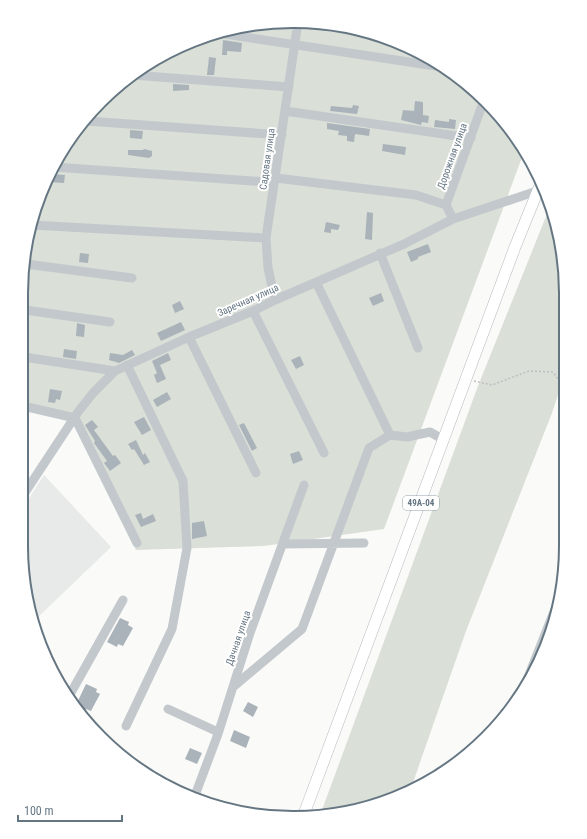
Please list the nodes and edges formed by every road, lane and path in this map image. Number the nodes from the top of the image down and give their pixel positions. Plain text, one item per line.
1 (297, 28) edge
2 (233, 35) edge
3 (295, 44) junction
4 (427, 65) edge
5 (142, 76) edge
6 (289, 87) junction
7 (482, 107) edge
8 (286, 111) junction
9 (91, 121) edge
10 (282, 135) junction
11 (471, 138) junction
12 (60, 167) edge
13 (276, 178) junction
14 (538, 189) edge
15 (539, 191) edge
16 (446, 205) junction
17 (453, 220) junction
18 (37, 225) edge
19 (266, 238) junction
20 (380, 253) junction
21 (30, 264) edge
22 (132, 278) dead end
23 (316, 282) junction
24 (275, 300) junction
25 (28, 310) edge
26 (253, 311) junction
27 (110, 322) dead end
28 (189, 337) junction
29 (418, 348) dead end
30 (28, 359) edge
31 (127, 365) junction
32 (115, 371) junction
33 (466, 379) junction
34 (559, 381) edge
35 (28, 407) edge
36 (75, 418) junction
37 (390, 435) junction
38 (444, 440) junction
39 (324, 453) dead end
40 (256, 473) dead end
41 (304, 485) dead end
42 (28, 488) edge
43 (137, 543) dead end
44 (334, 543) junction
45 (364, 543) dead end
46 (283, 544) junction
47 (123, 600) dead end
48 (233, 687) junction
49 (72, 691) edge
50 (168, 709) dead end
51 (126, 726) dead end
52 (218, 732) junction
53 (196, 792) edge
54 (308, 810) edge

1 - 3 street, Садовая улица
2 - 3 street
3 - 4 street
3 - 6 street, Садовая улица
5 - 6 street
6 - 8 street, Садовая улица
7 - 11 street, Дорожная улица
8 - 10 street, Садовая улица
8 - 11 street
9 - 10 street
10 - 13 street, Садовая улица
11 - 16 street, Дорожная улица
12 - 13 street
13 - 16 street
13 - 19 street, Садовая улица
14 - 17 street, Заречная улица
15 - 33 main road, 49А-04
16 - 17 street, Дорожная улица
17 - 20 street, Заречная улица
18 - 19 street
19 - 24 street, Садовая улица
20 - 23 street, Заречная улица
20 - 29 street
21 - 22 street
23 - 24 street, Заречная улица
23 - 37 street
24 - 26 street, Заречная улица
25 - 27 street
26 - 28 street, Заречная улица
26 - 39 street
28 - 31 street, Заречная улица
28 - 40 street
30 - 32 street
31 - 32 street, Заречная улица
31 - 51 street
32 - 36 street, Заречная улица
33 - 34 path
33 - 38 main road, 49А-04
35 - 36 street
36 - 42 street, Заречная улица
36 - 43 street
37 - 38 street
37 - 44 street
38 - 54 main road, 49А-04
41 - 46 street, Дачная улица
44 - 45 street
44 - 46 street
44 - 48 street
46 - 48 street, Дачная улица
47 - 49 street
48 - 52 street, Дачная улица
50 - 52 street
52 - 53 street, Дачная улица

